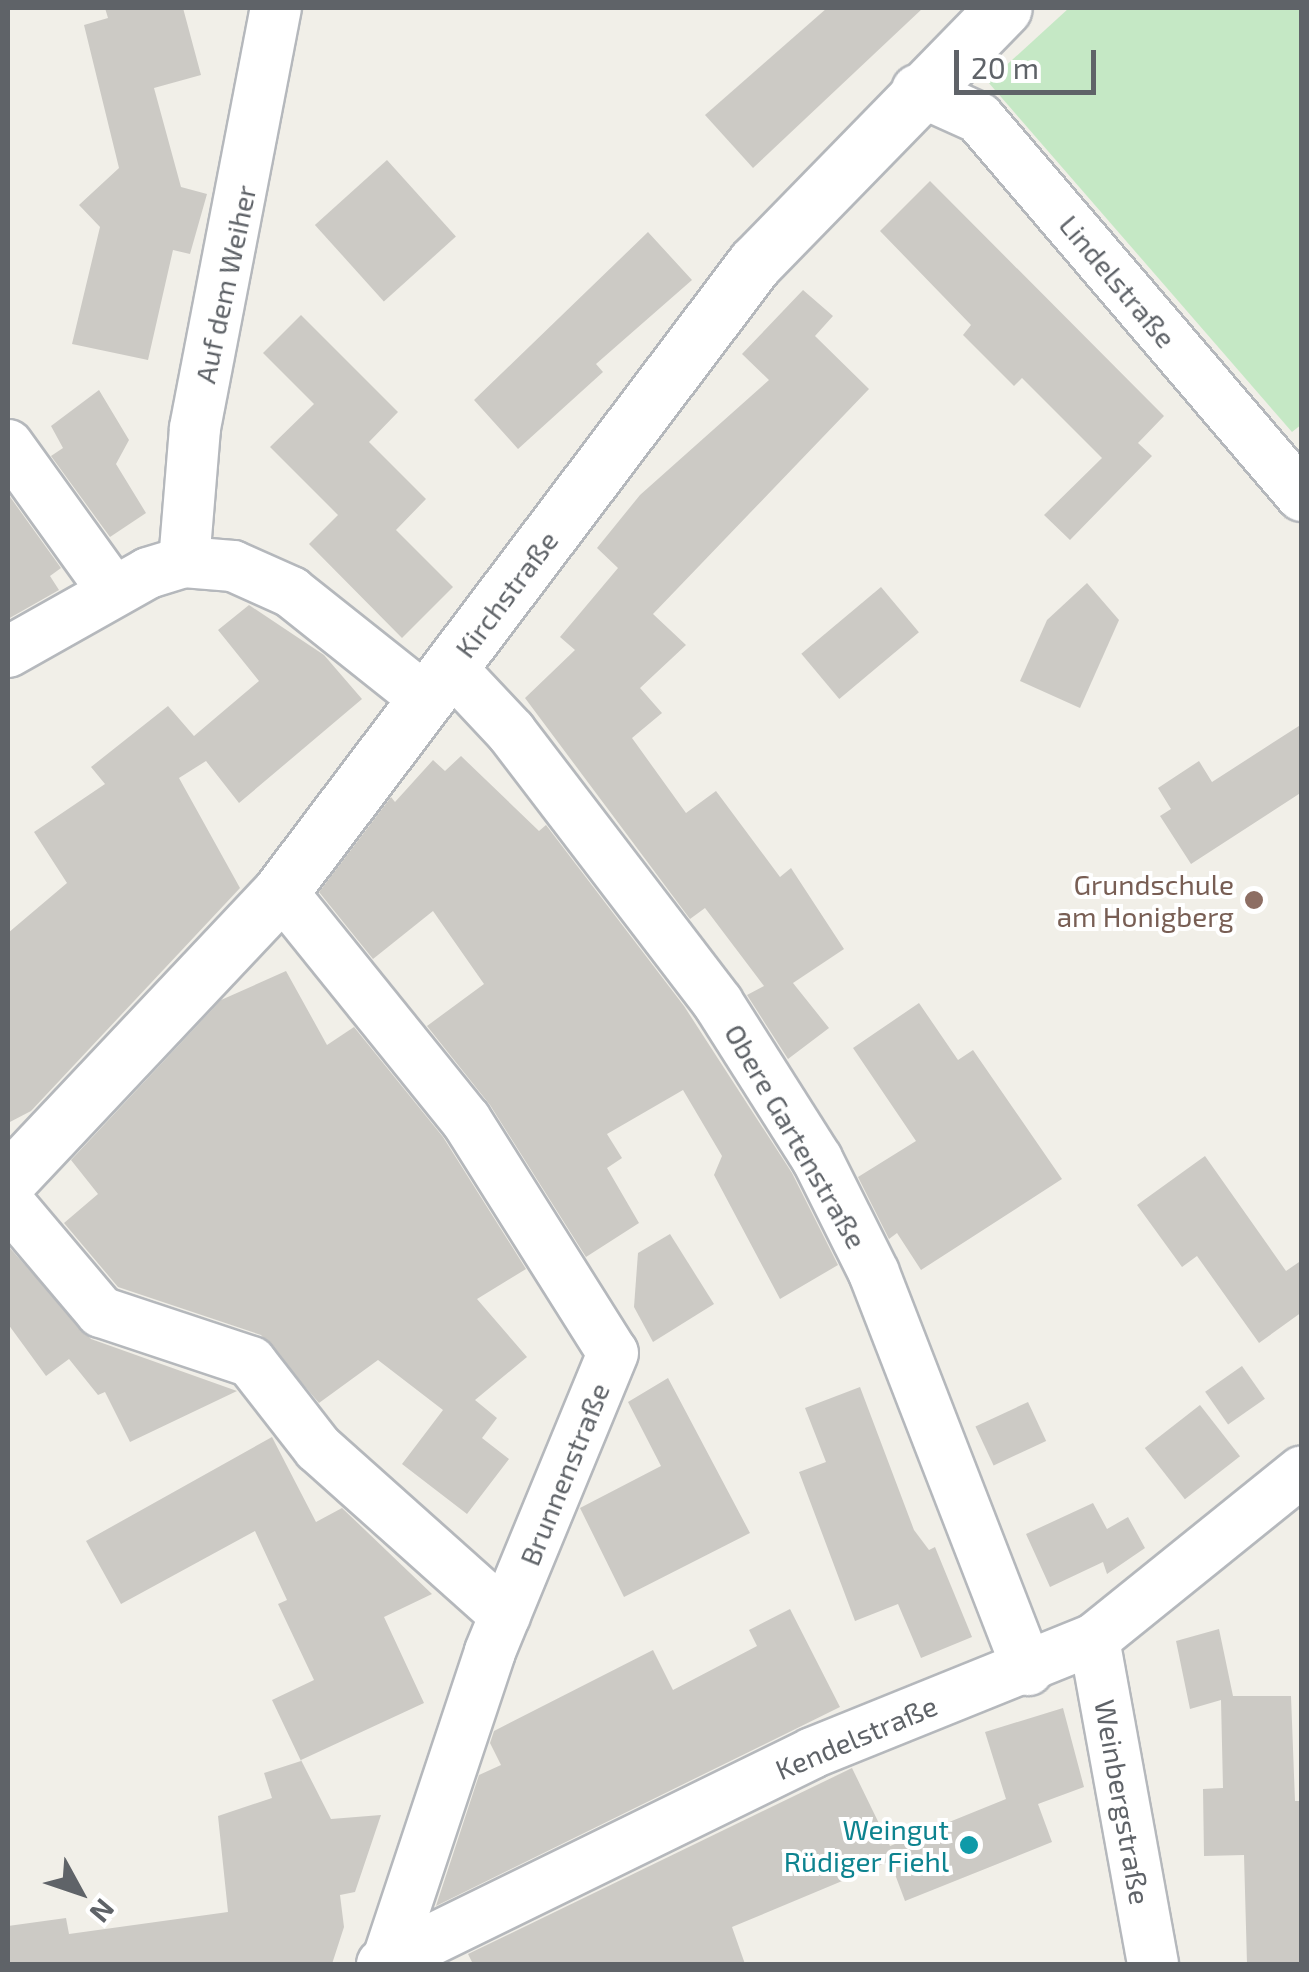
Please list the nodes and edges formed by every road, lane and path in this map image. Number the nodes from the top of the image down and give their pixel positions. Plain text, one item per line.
1 (276, 8) edge
2 (1004, 8) edge
3 (917, 90) junction
4 (8, 445) edge
5 (1302, 496) edge
6 (184, 562) junction
7 (113, 591) junction
8 (8, 652) edge
9 (439, 684) junction
10 (281, 891) junction
11 (8, 1181) edge
12 (8, 1202) edge
13 (1302, 1471) edge
14 (505, 1615) junction
15 (1094, 1639) junction
16 (1028, 1670) junction
17 (385, 1964) edge
18 (1153, 1964) edge

1 - 6 street, Auf dem Weiher
2 - 3 street, Kirchstraße
3 - 5 street, Lindelstraße
3 - 9 street, Kirchstraße
4 - 7 street
6 - 7 street
6 - 9 street, Obere Gartenstraße
7 - 8 street
9 - 10 street, Kirchstraße
9 - 16 street, Obere Gartenstraße
10 - 11 street, Kirchstraße
10 - 14 street, Brunnenstraße
12 - 14 street
13 - 15 street, Kendelstraße
14 - 17 street, Brunnenstraße
15 - 16 street, Kendelstraße
15 - 18 street, Weinbergstraße
16 - 17 street, Kendelstraße

